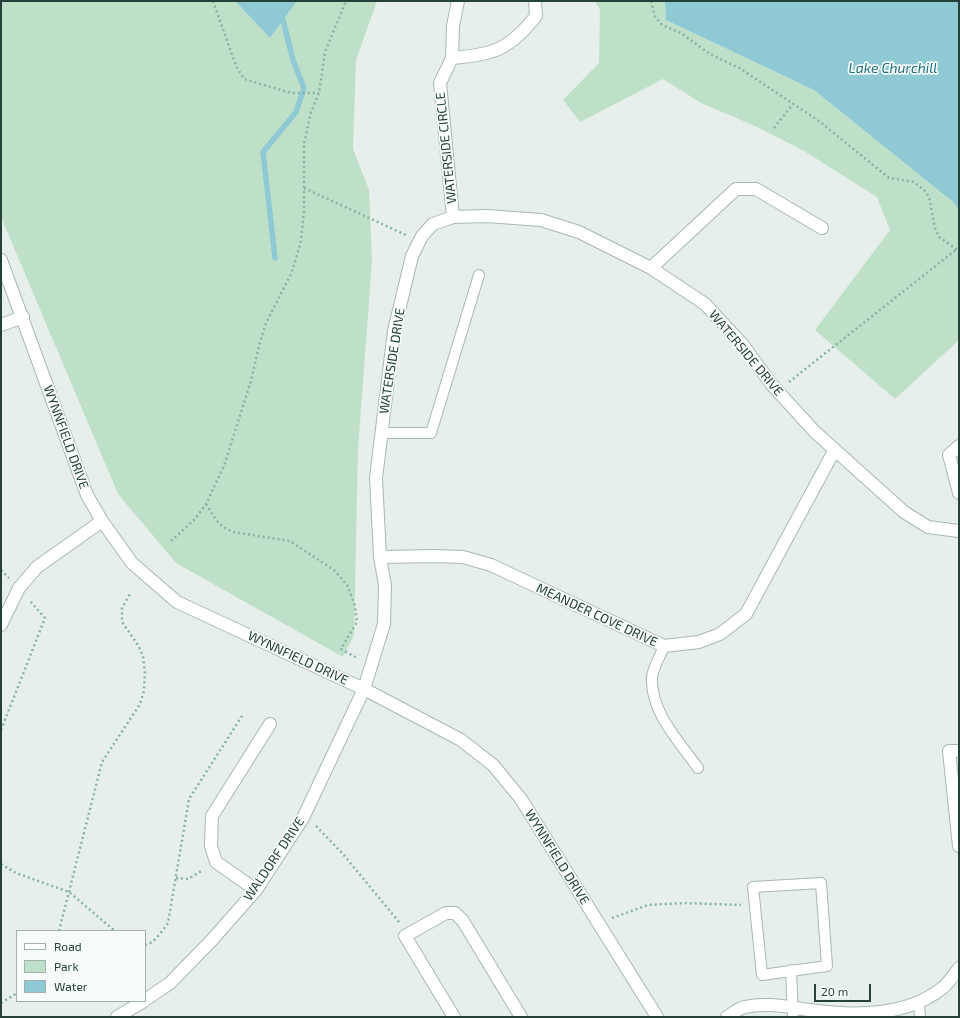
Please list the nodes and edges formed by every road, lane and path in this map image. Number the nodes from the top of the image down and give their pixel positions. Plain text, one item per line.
1 (213, 1) edge
2 (346, 1) edge
3 (458, 1) edge
4 (535, 1) edge
5 (651, 1) edge
6 (452, 58) junction
7 (319, 93) junction
8 (793, 104) junction
9 (774, 128) dead end
10 (304, 188) junction
11 (453, 217) junction
12 (822, 228) dead end
13 (419, 241) junction
14 (958, 250) edge
15 (1, 260) edge
16 (651, 268) junction
17 (479, 275) dead end
18 (23, 317) junction
19 (1, 325) edge
20 (778, 391) junction
21 (382, 433) junction
22 (959, 446) edge
23 (834, 451) junction
24 (959, 493) edge
25 (206, 504) junction
26 (102, 521) junction
27 (959, 531) edge
28 (171, 541) dead end
29 (380, 557) junction
30 (19, 588) junction
31 (130, 594) dead end
32 (1, 625) edge
33 (664, 646) junction
34 (372, 666) junction
35 (364, 689) junction
36 (242, 716) dead end
37 (270, 724) dead end
38 (1, 730) edge
39 (959, 751) edge
40 (698, 768) dead end
41 (305, 814) junction
42 (959, 846) edge
43 (216, 862) junction
44 (1, 864) edge
45 (176, 878) junction
46 (256, 890) junction
47 (69, 892) junction
48 (755, 906) junction
49 (598, 923) junction
50 (59, 930) edge
51 (114, 930) edge
52 (408, 934) junction
53 (146, 945) edge
54 (959, 968) edge
55 (791, 970) junction
56 (16, 994) edge
57 (146, 999) edge
58 (141, 1002) edge
59 (1, 1003) edge
60 (919, 1004) junction
61 (793, 1012) edge
62 (118, 1017) edge
63 (454, 1017) edge
64 (521, 1017) edge
65 (658, 1017) edge
66 (727, 1017) edge
67 (920, 1017) edge

1 - 7 path
2 - 7 path
3 - 6 street, WATERSIDE CIRCLE
4 - 6 street
5 - 8 path
6 - 11 street, WATERSIDE CIRCLE
7 - 10 path
8 - 9 path
8 - 14 path
10 - 13 path
10 - 25 path
11 - 13 street, WATERSIDE DRIVE
11 - 16 street, WATERSIDE DRIVE
12 - 16 street
13 - 21 street, WATERSIDE DRIVE
14 - 20 path
15 - 18 street, WYNNFIELD DRIVE
16 - 20 street, WATERSIDE DRIVE
17 - 21 lane
18 - 19 street
18 - 26 street, WYNNFIELD DRIVE
20 - 23 street, WATERSIDE DRIVE
21 - 29 street, WATERSIDE DRIVE
22 - 24 street
23 - 27 street, WATERSIDE DRIVE
23 - 33 street, MEANDER COVE DRIVE
25 - 28 path
25 - 34 path
26 - 30 street
26 - 35 street, WYNNFIELD DRIVE
29 - 33 street, MEANDER COVE DRIVE
29 - 34 street, WATERSIDE DRIVE
30 - 32 street
30 - 38 path
31 - 47 path
33 - 40 lane
34 - 35 street, WATERSIDE DRIVE
35 - 41 street, WALDORF DRIVE
35 - 49 street, WYNNFIELD DRIVE
36 - 45 path
37 - 43 street
39 - 42 street
41 - 46 street, WALDORF DRIVE
41 - 52 path
43 - 45 path
43 - 46 street
44 - 47 path
45 - 53 path
46 - 57 street, WALDORF DRIVE
47 - 50 path
47 - 51 path
48 - 49 path
48 - 55 lane
48 - 55 lane
49 - 65 street, WYNNFIELD DRIVE
52 - 63 street
52 - 64 street
54 - 60 street
55 - 61 lane
56 - 59 path
58 - 62 street, WALDORF DRIVE
60 - 61 street
60 - 67 lane
61 - 66 street

